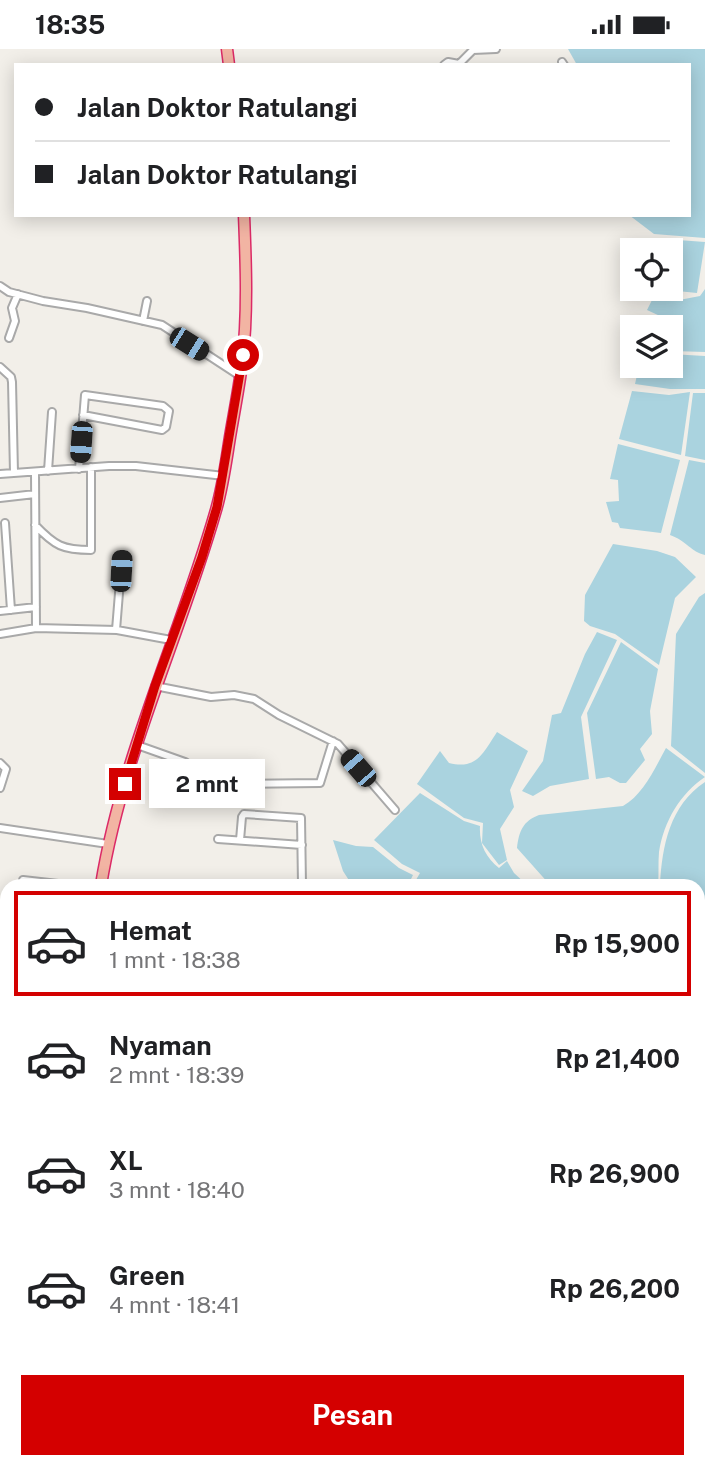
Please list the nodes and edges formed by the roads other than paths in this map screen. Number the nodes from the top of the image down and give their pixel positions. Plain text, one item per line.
1 (496, 49) edge
2 (460, 63) edge
3 (244, 217) edge
4 (0, 286) edge
5 (18, 294) junction
6 (147, 301) dead end
7 (144, 318) junction
8 (9, 338) dead end
9 (0, 367) edge
10 (240, 376) junction
11 (52, 412) dead end
12 (83, 415) junction
13 (91, 467) junction
14 (79, 469) junction
15 (48, 471) junction
16 (35, 472) junction
17 (14, 473) junction
18 (0, 474) edge
19 (223, 476) junction
20 (35, 494) junction
21 (0, 498) edge
22 (5, 523) dead end
23 (36, 525) junction
24 (122, 556) dead end
25 (36, 607) junction
26 (11, 610) junction
27 (0, 611) edge
28 (36, 628) junction
29 (116, 630) junction
30 (0, 634) edge
31 (171, 640) junction
32 (155, 686) junction
33 (333, 741) junction
34 (137, 745) junction
35 (0, 764) edge
36 (0, 788) edge
37 (395, 810) dead end
38 (0, 828) edge
39 (218, 839) dead end
40 (240, 840) junction
41 (108, 844) junction
42 (302, 845) junction
43 (102, 879) edge
44 (302, 879) edge
45 (0, 1040) edge
46 (0, 1047) edge

1 - 2 street
3 - 10 highway
4 - 5 street
5 - 7 street
5 - 8 street
6 - 7 street
7 - 10 street
9 - 17 street
10 - 19 highway
11 - 15 street
12 - 12 street
12 - 14 street
13 - 14 street
13 - 19 street
13 - 23 street
14 - 15 street
15 - 16 street
16 - 17 street
16 - 20 street
17 - 18 street
19 - 31 highway
20 - 21 street
20 - 23 street
22 - 26 street
23 - 25 street
24 - 29 street
25 - 26 street
25 - 28 street
26 - 27 street
28 - 29 street
28 - 30 street
29 - 31 street
31 - 32 highway
32 - 33 street
32 - 34 highway
33 - 34 street
33 - 37 street
34 - 41 highway
35 - 36 street
38 - 41 street
39 - 40 street
40 - 42 street
40 - 42 street
41 - 43 highway
42 - 44 street
45 - 46 street

